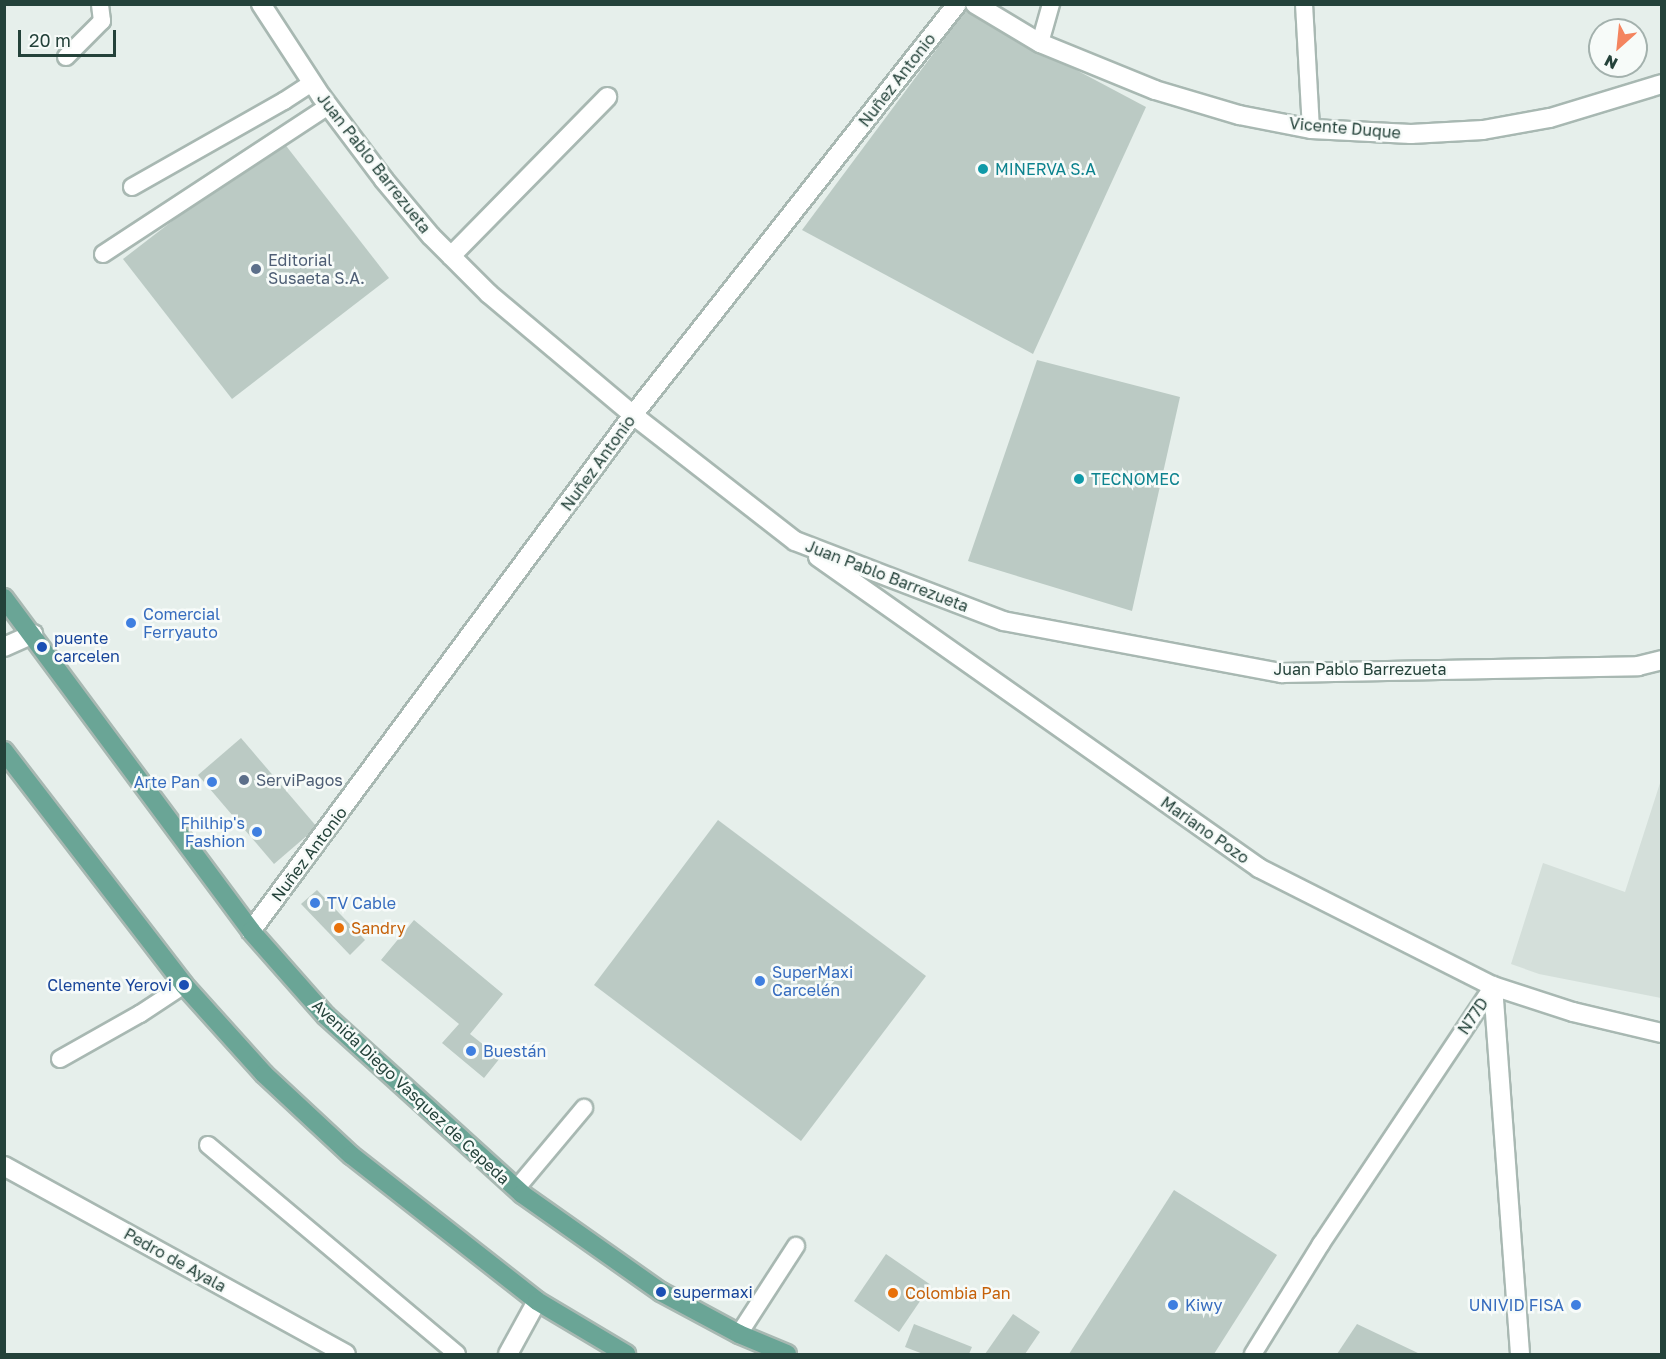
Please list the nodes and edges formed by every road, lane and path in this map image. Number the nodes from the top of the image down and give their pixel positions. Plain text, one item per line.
1 (100, 4) edge
2 (261, 4) edge
3 (957, 4) edge
4 (975, 4) edge
5 (1051, 4) edge
6 (1304, 4) edge
7 (1040, 43) junction
8 (66, 57) dead end
9 (312, 82) junction
10 (1662, 84) edge
11 (607, 97) dead end
12 (328, 106) junction
13 (1311, 129) junction
14 (132, 187) dead end
15 (103, 254) dead end
16 (451, 256) junction
17 (633, 415) junction
18 (795, 541) junction
19 (4, 598) edge
20 (33, 633) junction
21 (4, 647) edge
22 (1662, 660) edge
23 (4, 751) edge
24 (251, 931) junction
25 (184, 985) junction
26 (1493, 986) junction
27 (1662, 1033) edge
28 (60, 1059) dead end
29 (584, 1108) dead end
30 (208, 1145) dead end
31 (4, 1166) edge
32 (516, 1189) junction
33 (796, 1246) dead end
34 (537, 1301) junction
35 (739, 1334) junction
36 (346, 1354) edge
37 (456, 1354) edge
38 (508, 1354) edge
39 (626, 1354) edge
40 (787, 1354) edge
41 (1252, 1354) edge
42 (1520, 1354) edge

1 - 8 lane
2 - 9 street, Juan Pablo Barrezueta
3 - 17 street, Nuñez Antonio
4 - 7 street, Vicente Duque
5 - 7 lane
6 - 13 lane
7 - 13 street, Vicente Duque
9 - 12 street, Juan Pablo Barrezueta
9 - 14 lane
10 - 13 street, Vicente Duque
11 - 16 street
12 - 15 lane
12 - 16 street, Juan Pablo Barrezueta
16 - 17 street, Juan Pablo Barrezueta
17 - 18 street, Juan Pablo Barrezueta
17 - 24 street, Nuñez Antonio
18 - 22 street, Juan Pablo Barrezueta
18 - 26 street, Mariano Pozo
19 - 20 main road, Avenida Diego Vasquez de Cepeda
20 - 21 street
20 - 24 main road, Avenida Diego Vasquez de Cepeda
23 - 25 main road
24 - 32 main road, Avenida Diego Vasquez de Cepeda
25 - 28 lane
25 - 34 main road
26 - 27 street, Mariano Pozo
26 - 41 lane, N77D
26 - 42 street, N77D
29 - 32 lane
30 - 37 lane
31 - 36 street, Pedro de Ayala
32 - 35 main road, Avenida Diego Vasquez de Cepeda
33 - 35 lane
34 - 38 street
34 - 39 main road
35 - 40 main road, Avenida Diego Vasquez de Cepeda

